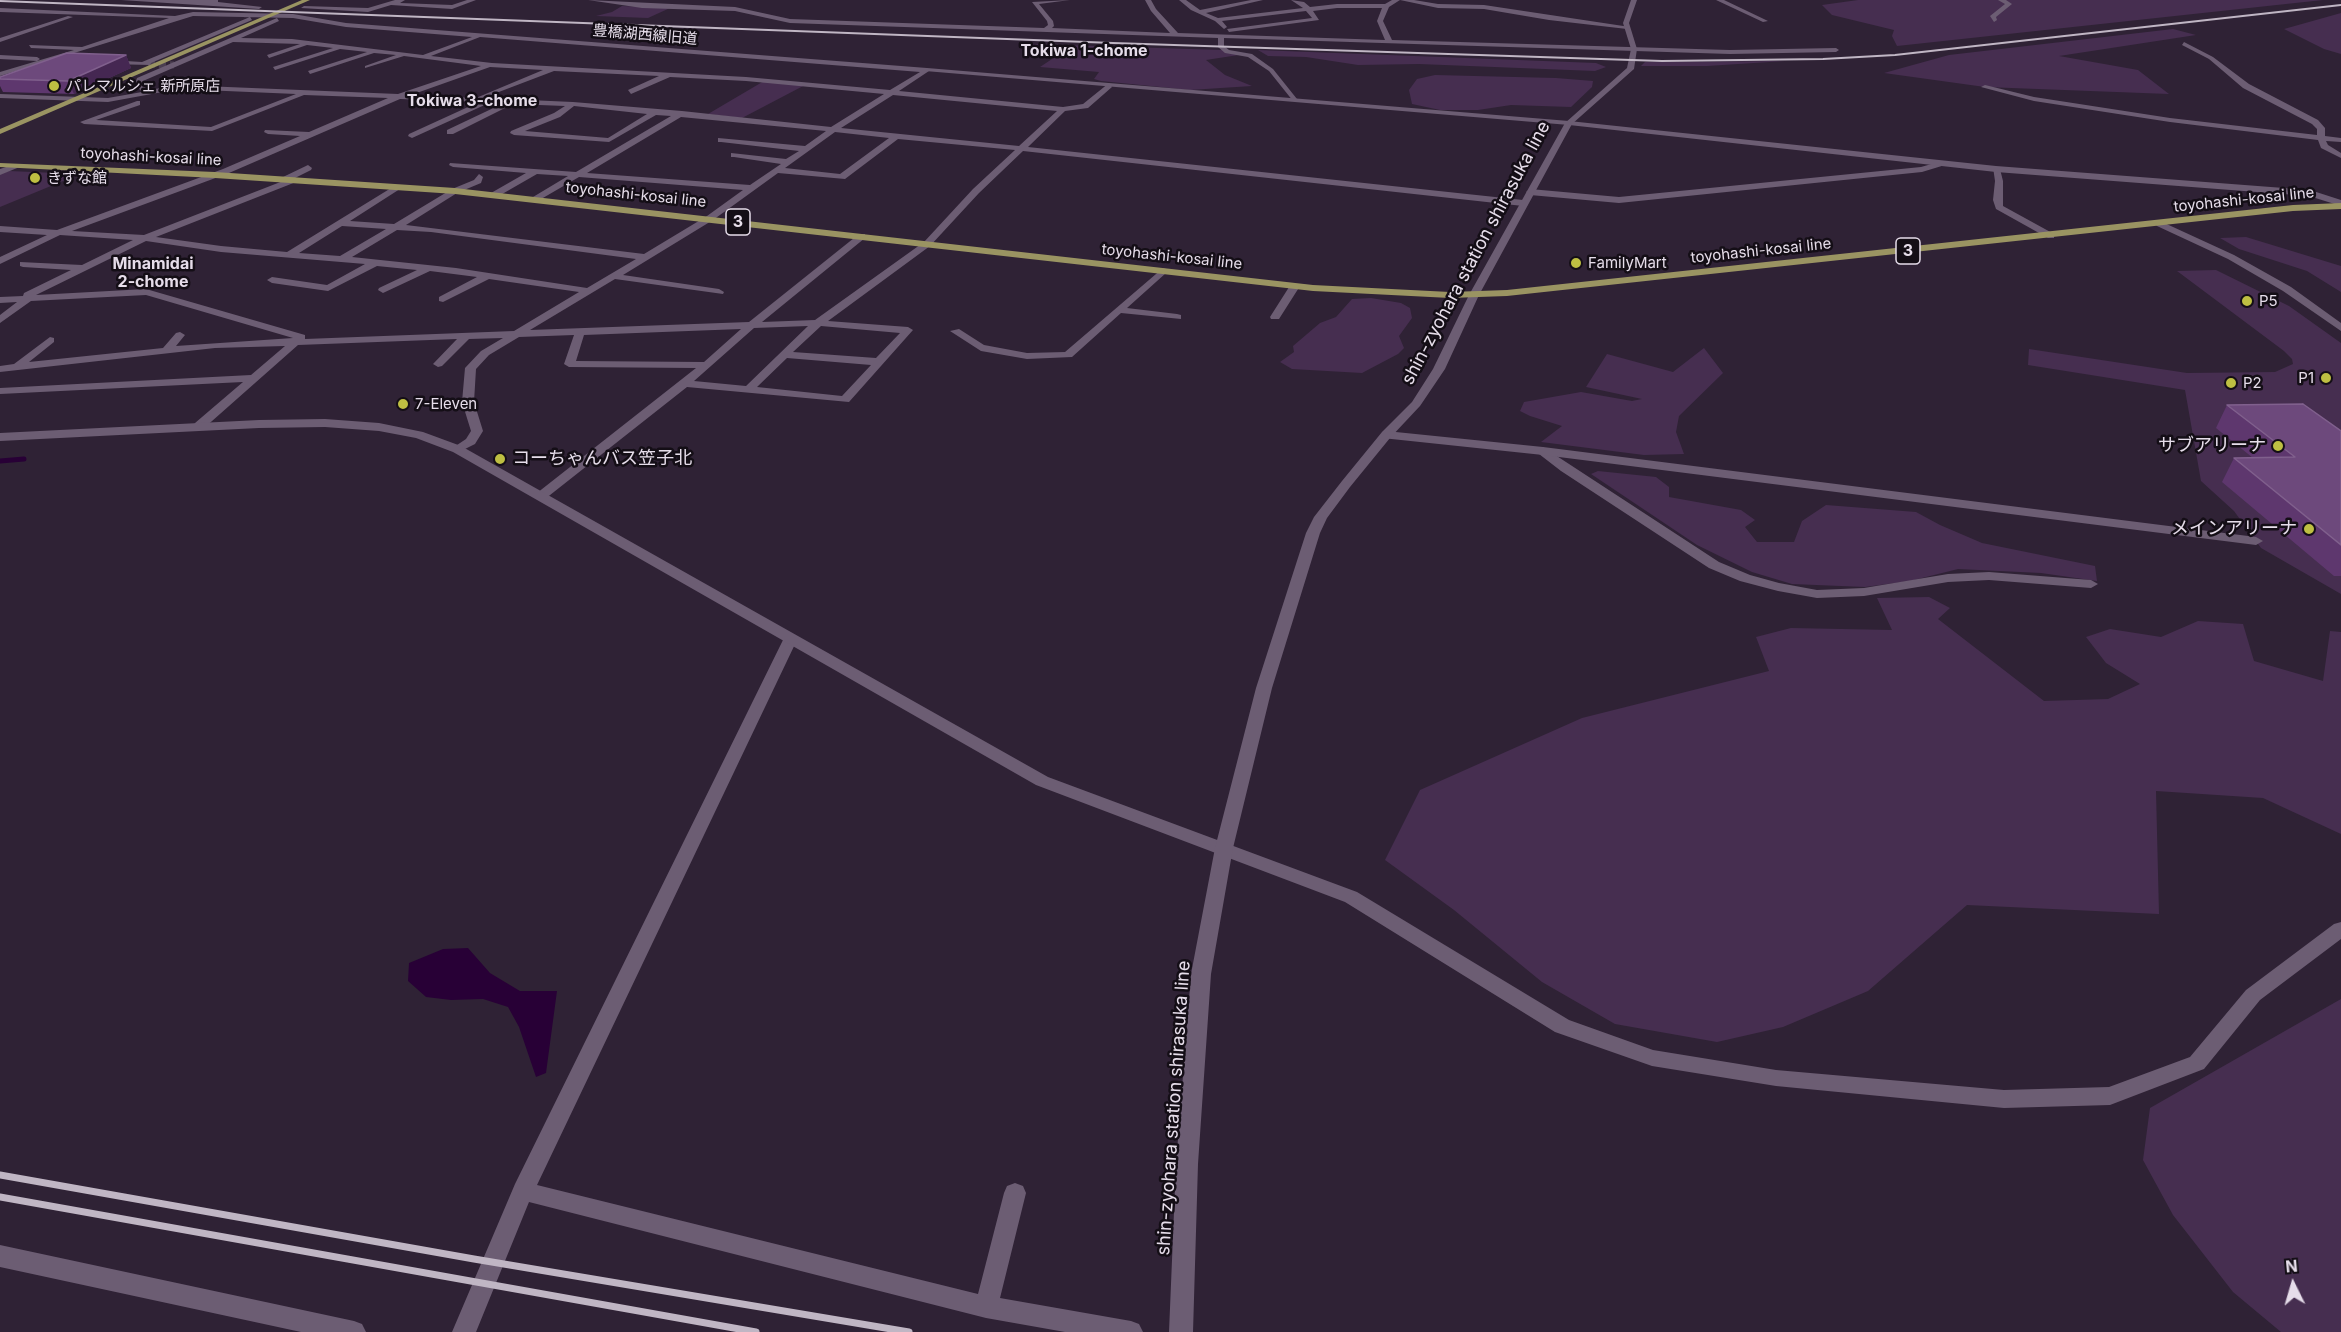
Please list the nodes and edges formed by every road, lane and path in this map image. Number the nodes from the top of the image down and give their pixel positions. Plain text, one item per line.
1 (124, 0) edge
2 (218, 0) edge
3 (307, 0) edge
4 (402, 0) edge
5 (472, 0) edge
6 (591, 0) edge
7 (1067, 0) edge
8 (1148, 0) edge
9 (1182, 0) edge
10 (1260, 0) edge
11 (1294, 0) edge
12 (1334, 0) edge
13 (1396, 0) edge
14 (1403, 0) edge
15 (1634, 0) edge
16 (1719, 0) edge
17 (2001, 0) edge
18 (602, 1) edge
19 (208, 3) junction
20 (390, 4) junction
21 (1347, 6) junction
22 (1386, 6) junction
23 (160, 9) dead end
24 (1309, 9) junction
25 (0, 10) edge
26 (1199, 12) junction
27 (81, 13) junction
28 (141, 15) junction
29 (180, 16) junction
30 (277, 20) junction
31 (1217, 20) junction
32 (1994, 20) dead end
33 (254, 21) junction
34 (1765, 21) dead end
35 (117, 22) dead end
36 (346, 25) junction
37 (1627, 27) junction
38 (1047, 29) junction
39 (1229, 30) junction
40 (198, 33) dead end
41 (216, 34) junction
42 (481, 35) junction
43 (1177, 36) junction
44 (1221, 38) junction
45 (0, 40) edge
46 (233, 40) junction
47 (310, 43) junction
48 (1390, 43) junction
49 (2184, 44) dead end
50 (31, 46) dead end
51 (342, 47) junction
52 (87, 48) junction
53 (1634, 49) junction
54 (1836, 50) dead end
55 (376, 51) junction
56 (406, 55) junction
57 (269, 56) dead end
58 (423, 56) junction
59 (0, 57) edge
60 (434, 58) junction
61 (53, 60) junction
62 (74, 60) edge
63 (102, 62) edge
64 (825, 63) junction
65 (492, 65) junction
66 (411, 66) dead end
67 (368, 67) dead end
68 (558, 67) junction
69 (275, 68) dead end
70 (816, 68) dead end
71 (927, 70) junction
72 (310, 72) dead end
73 (671, 73) junction
74 (0, 74) edge
75 (798, 78) dead end
76 (790, 83) junction
77 (1109, 85) junction
78 (180, 87) junction
79 (1985, 87) dead end
80 (146, 92) junction
81 (309, 92) junction
82 (631, 92) dead end
83 (894, 93) junction
84 (0, 96) edge
85 (400, 96) junction
86 (1293, 99) junction
87 (74, 100) junction
88 (472, 100) junction
89 (489, 100) junction
90 (513, 102) junction
91 (573, 104) junction
92 (1063, 109) junction
93 (657, 111) junction
94 (682, 114) junction
95 (1569, 123) junction
96 (834, 129) junction
97 (0, 132) edge
98 (268, 132) dead end
99 (450, 132) dead end
100 (310, 134) junction
101 (412, 136) dead end
102 (896, 136) junction
103 (2321, 137) junction
104 (721, 140) dead end
105 (2341, 140) edge
106 (807, 149) junction
107 (1017, 150) junction
108 (734, 155) dead end
109 (2341, 156) edge
110 (551, 162) dead end
111 (788, 162) junction
112 (1942, 163) junction
113 (0, 165) edge
114 (18, 165) junction
115 (453, 165) dead end
116 (308, 168) dead end
117 (662, 169) dead end
118 (1996, 169) junction
119 (776, 170) junction
120 (536, 171) junction
121 (0, 172) edge
122 (697, 173) dead end
123 (577, 174) junction
124 (215, 175) junction
125 (479, 177) dead end
126 (645, 179) junction
127 (290, 180) junction
128 (683, 182) junction
129 (399, 188) junction
130 (752, 188) junction
131 (457, 191) junction
132 (494, 195) junction
133 (1527, 197) junction
134 (536, 199) junction
135 (2341, 204) edge
136 (710, 218) junction
137 (340, 223) junction
138 (2160, 224) junction
139 (396, 226) junction
140 (0, 229) edge
141 (60, 232) junction
142 (2051, 236) junction
143 (862, 237) junction
144 (145, 238) junction
145 (927, 244) junction
146 (290, 254) junction
147 (646, 257) junction
148 (342, 259) junction
149 (0, 261) edge
150 (376, 262) junction
151 (23, 264) dead end
152 (83, 268) junction
153 (429, 268) junction
154 (1163, 271) junction
155 (487, 276) junction
156 (613, 276) junction
157 (272, 280) dead end
158 (1295, 286) junction
159 (383, 290) dead end
160 (589, 291) junction
161 (719, 292) dead end
162 (1474, 295) junction
163 (24, 299) junction
164 (443, 299) dead end
165 (0, 300) edge
166 (1119, 310) junction
167 (1177, 317) dead end
168 (1275, 317) dead end
169 (0, 320) edge
170 (818, 322) junction
171 (751, 326) junction
172 (2341, 328) edge
173 (955, 331) dead end
174 (580, 332) junction
175 (513, 334) junction
176 (180, 335) dead end
177 (466, 336) junction
178 (50, 340) dead end
179 (293, 343) junction
180 (166, 351) junction
181 (784, 355) junction
182 (880, 362) junction
183 (438, 364) dead end
184 (707, 365) junction
185 (17, 367) junction
186 (0, 369) edge
187 (254, 378) junction
188 (684, 383) junction
189 (748, 390) junction
190 (0, 391) edge
191 (200, 426) junction
192 (1386, 435) junction
193 (0, 437) edge
194 (458, 449) junction
195 (1543, 451) junction
196 (541, 496) junction
197 (2256, 541) dead end
198 (2091, 585) dead end
199 (790, 640) junction
200 (1224, 848) junction
201 (2341, 929) edge
202 (523, 1191) junction
203 (1016, 1193) dead end
204 (0, 1256) edge
205 (986, 1307) junction
206 (354, 1332) edge
207 (464, 1332) edge
208 (1131, 1332) edge
209 (1181, 1332) edge

1 - 19 street
2 - 19 street
3 - 33 main road
4 - 20 street
5 - 20 street
6 - 18 street
7 - 38 street
8 - 43 street
9 - 26 street
10 - 26 street
11 - 24 street
12 - 21 street
13 - 22 street
14 - 37 street
15 - 37 street
16 - 34 street
17 - 32 street
18 - 38 street
19 - 20 street
21 - 22 street
21 - 24 street
22 - 48 street
23 - 28 street
24 - 31 street
24 - 39 street
25 - 27 street
26 - 31 street
27 - 28 street
27 - 45 street
28 - 29 street
28 - 35 street
29 - 33 street
29 - 36 street, 豊橋湖西線旧道
29 - 52 street
30 - 33 street
30 - 36 street
30 - 46 street
31 - 39 street
33 - 41 street
33 - 87 main road
36 - 42 street, 豊橋湖西線旧道
37 - 53 street
38 - 43 street
39 - 44 street
40 - 41 street
41 - 63 street
42 - 58 street
42 - 64 street, 豊橋湖西線旧道
43 - 44 street
44 - 48 street
44 - 86 street
46 - 47 street
46 - 80 street
47 - 51 street
47 - 57 street
48 - 53 street
49 - 103 street
50 - 52 street
51 - 55 street
51 - 69 street
52 - 61 street
53 - 54 street
53 - 95 street, shin-zyohara station shirasuka line
55 - 56 street
55 - 72 street
56 - 58 street
56 - 67 street
58 - 60 street
59 - 61 street
60 - 65 street
60 - 66 street
61 - 62 street
61 - 74 street
64 - 70 street
64 - 71 street, 豊橋湖西線旧道
65 - 68 street
65 - 85 street
68 - 73 street
68 - 88 street
71 - 77 street, 豊橋湖西線旧道
71 - 83 street
73 - 76 street
73 - 82 street
75 - 76 street
76 - 83 street
77 - 86 street, 豊橋湖西線旧道
77 - 92 street
78 - 80 street
78 - 81 street
78 - 81 street
79 - 103 street
80 - 87 street
81 - 85 street
83 - 92 street
83 - 96 street
84 - 87 street
85 - 88 street
85 - 100 street
86 - 95 street, 豊橋湖西線旧道
87 - 97 main road
88 - 89 street
89 - 90 street
89 - 101 street
90 - 91 street
90 - 99 street
91 - 93 street
91 - 93 street
92 - 107 street
93 - 94 street
94 - 96 street
94 - 123 street
95 - 112 street, 豊橋湖西線旧道
95 - 133 street, shin-zyohara station shirasuka line
96 - 102 street
96 - 106 street
98 - 100 street
100 - 124 street
102 - 107 street
102 - 119 street
103 - 105 street
103 - 109 street
104 - 106 street
106 - 111 street
107 - 133 street
107 - 145 street
108 - 111 street
110 - 120 street
111 - 119 street
112 - 118 street, 豊橋湖西線旧道
112 - 133 street
113 - 114 main road, toyohashi-kosai line / 3
114 - 121 street
114 - 124 main road, toyohashi-kosai line / 3
115 - 120 street
116 - 127 street
117 - 126 street
118 - 135 street, 豊橋湖西線旧道
118 - 142 street
119 - 130 street
120 - 123 street
120 - 132 street
122 - 128 street
123 - 126 street
123 - 134 street
124 - 127 main road, toyohashi-kosai line / 3
124 - 141 street
125 - 131 street
126 - 128 street
127 - 129 main road, toyohashi-kosai line / 3
127 - 144 street
128 - 130 street
129 - 131 main road, toyohashi-kosai line / 3
129 - 137 street
130 - 136 street
131 - 132 main road, toyohashi-kosai line / 3
131 - 139 street
132 - 134 main road, toyohashi-kosai line / 3
133 - 162 street, shin-zyohara station shirasuka line
134 - 136 main road, toyohashi-kosai line / 3
135 - 138 main road, toyohashi-kosai line / 3
136 - 143 main road, toyohashi-kosai line / 3
136 - 147 street
137 - 139 street
137 - 146 street
138 - 142 main road, toyohashi-kosai line / 3
138 - 172 street
139 - 147 street
139 - 148 street
140 - 141 street
141 - 144 street
141 - 149 street
142 - 162 main road, toyohashi-kosai line / 3
143 - 145 main road, toyohashi-kosai line / 3
143 - 171 street
144 - 146 street
144 - 152 street
145 - 154 main road, toyohashi-kosai line / 3
145 - 170 street
146 - 148 street
147 - 156 street
148 - 150 street
150 - 153 street
150 - 157 street
151 - 152 street
152 - 163 street
153 - 155 street
153 - 159 street
154 - 158 main road, toyohashi-kosai line / 3
154 - 166 street
155 - 160 street
155 - 164 street
156 - 160 street
156 - 161 street
158 - 162 main road, toyohashi-kosai line / 3
158 - 168 street
160 - 175 street
162 - 192 street, shin-zyohara station shirasuka line
163 - 165 street
163 - 169 street
163 - 179 street
166 - 167 street
166 - 173 street
170 - 171 street
170 - 181 street
170 - 182 street
171 - 174 street
171 - 184 street
174 - 175 street
174 - 184 street
175 - 177 street
175 - 194 street
176 - 180 street
177 - 179 street
177 - 183 street
178 - 185 street
179 - 180 street
179 - 187 street
180 - 185 street
181 - 182 street
181 - 189 street
182 - 189 street
184 - 188 street
185 - 186 street
187 - 190 street
187 - 191 street
188 - 189 street
188 - 196 street
191 - 193 street
191 - 194 street
192 - 195 street
192 - 200 street, shin-zyohara station shirasuka line
194 - 196 street
195 - 197 street
195 - 198 street
196 - 199 street
199 - 200 street
199 - 202 street
200 - 201 street
200 - 209 street, shin-zyohara station shirasuka line
202 - 205 street
202 - 207 street
203 - 205 street
204 - 206 street
205 - 208 street

